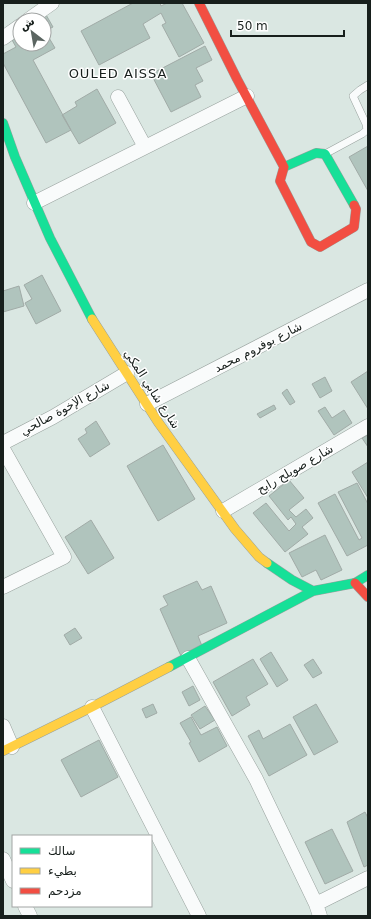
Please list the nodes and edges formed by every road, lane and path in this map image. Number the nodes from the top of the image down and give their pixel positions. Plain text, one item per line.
1 (52, 3) edge
2 (199, 3) edge
3 (39, 12) edge
4 (12, 32) edge
5 (3, 38) edge
6 (368, 85) edge
7 (247, 96) junction
8 (118, 97) dead end
9 (3, 123) edge
10 (145, 147) junction
11 (325, 154) junction
12 (284, 167) junction
13 (34, 203) junction
14 (368, 290) edge
15 (127, 373) junction
16 (147, 404) junction
17 (368, 426) edge
18 (3, 443) edge
19 (3, 449) edge
20 (223, 511) junction
21 (368, 575) edge
22 (355, 583) junction
23 (3, 587) edge
24 (313, 591) junction
25 (368, 597) edge
26 (188, 658) junction
27 (92, 707) junction
28 (3, 726) edge
29 (7, 749) edge
30 (3, 860) edge
31 (368, 878) edge
32 (12, 879) edge
33 (26, 907) edge
34 (318, 910) edge
35 (30, 916) edge
36 (199, 916) edge

1 - 3 street
2 - 7 street
4 - 5 street
6 - 11 lane
7 - 10 street
7 - 12 street
8 - 10 street
9 - 13 street, شارع شابي المكي
10 - 13 street
11 - 12 street
11 - 12 street
13 - 15 street, شارع شابي المكي
14 - 16 street, شارع بوفروم محمد
15 - 16 street, شارع شابي المكي
15 - 18 street, شارع الإخوة صالحي
16 - 20 street, شارع شابي المكي
17 - 20 street, شارع صويلح رابح
19 - 23 street
20 - 24 street, شارع شابي المكي
21 - 22 street
22 - 24 street
22 - 25 street
24 - 26 street
26 - 27 street
26 - 34 street
27 - 29 street
27 - 36 street
28 - 29 street
30 - 32 street
31 - 34 street
33 - 35 street

